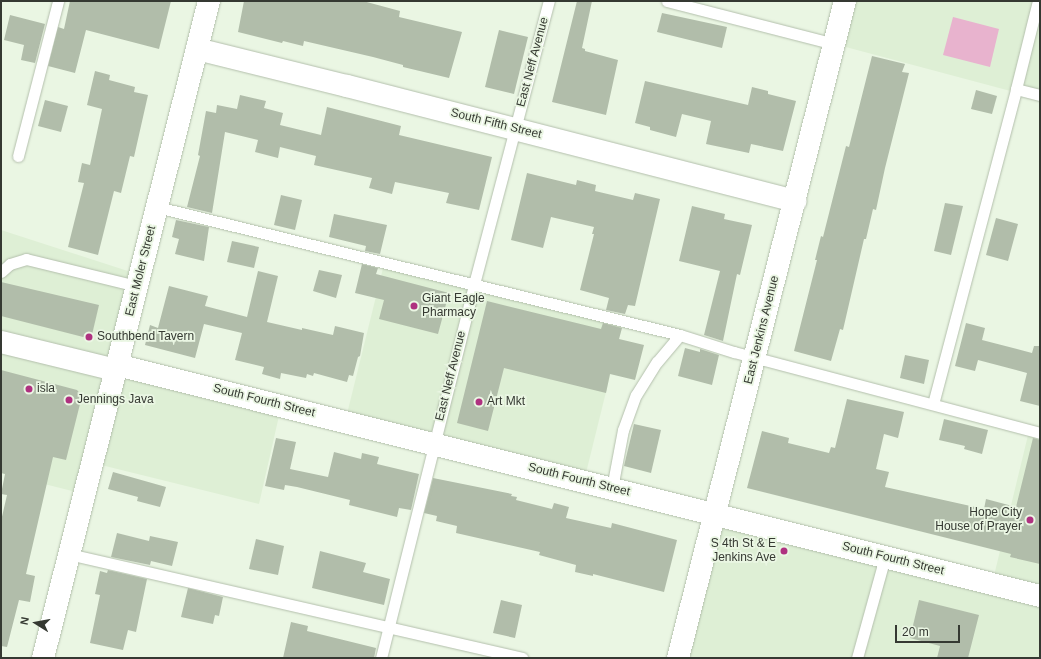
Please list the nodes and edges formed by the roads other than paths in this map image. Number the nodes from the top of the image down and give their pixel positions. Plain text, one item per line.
1 (58, 1) edge
2 (209, 1) edge
3 (549, 1) edge
4 (667, 1) edge
5 (845, 1) edge
6 (1038, 1) edge
7 (684, 3) edge
8 (834, 44) junction
9 (197, 49) junction
10 (1016, 89) junction
11 (1040, 95) edge
12 (515, 129) junction
13 (18, 156) dead end
14 (795, 200) junction
15 (157, 207) junction
16 (1, 272) edge
17 (474, 284) junction
18 (137, 286) junction
19 (680, 335) junction
20 (1, 342) edge
21 (755, 357) junction
22 (116, 367) junction
23 (933, 404) junction
24 (1040, 433) edge
25 (434, 444) junction
26 (612, 488) junction
27 (715, 514) junction
28 (69, 554) junction
29 (885, 557) junction
30 (1040, 596) edge
31 (388, 627) junction
32 (42, 658) edge
33 (381, 658) edge
34 (522, 658) edge
35 (678, 658) edge
36 (858, 658) edge

1 - 13 lane
2 - 9 street, East Moler Street
3 - 12 lane, East Neff Avenue
4 - 7 lane
5 - 8 street, East Jenkins Avenue
6 - 10 lane
7 - 8 lane
8 - 14 street, East Jenkins Avenue
9 - 12 street, South Fifth Street
9 - 15 street, East Moler Street
10 - 11 lane
10 - 23 lane
12 - 14 street, South Fifth Street
12 - 17 lane, East Neff Avenue
14 - 21 street, East Jenkins Avenue
15 - 17 lane
15 - 18 street, East Moler Street
16 - 18 lane
17 - 19 lane
17 - 25 lane, East Neff Avenue
18 - 22 street, East Moler Street
19 - 21 lane
19 - 26 lane
20 - 22 street, South Fourth Street
21 - 23 lane
21 - 27 street, East Jenkins Avenue
22 - 25 street, South Fourth Street
22 - 28 street, East Moler Street
23 - 24 lane
25 - 26 street, South Fourth Street
25 - 31 lane, East Neff Avenue
26 - 27 street, South Fourth Street
27 - 29 street, South Fourth Street
27 - 35 street, East Jenkins Avenue
28 - 31 lane
28 - 32 street, East Moler Street
29 - 30 street, South Fourth Street
29 - 36 lane
31 - 33 lane, East Neff Avenue
31 - 34 lane

